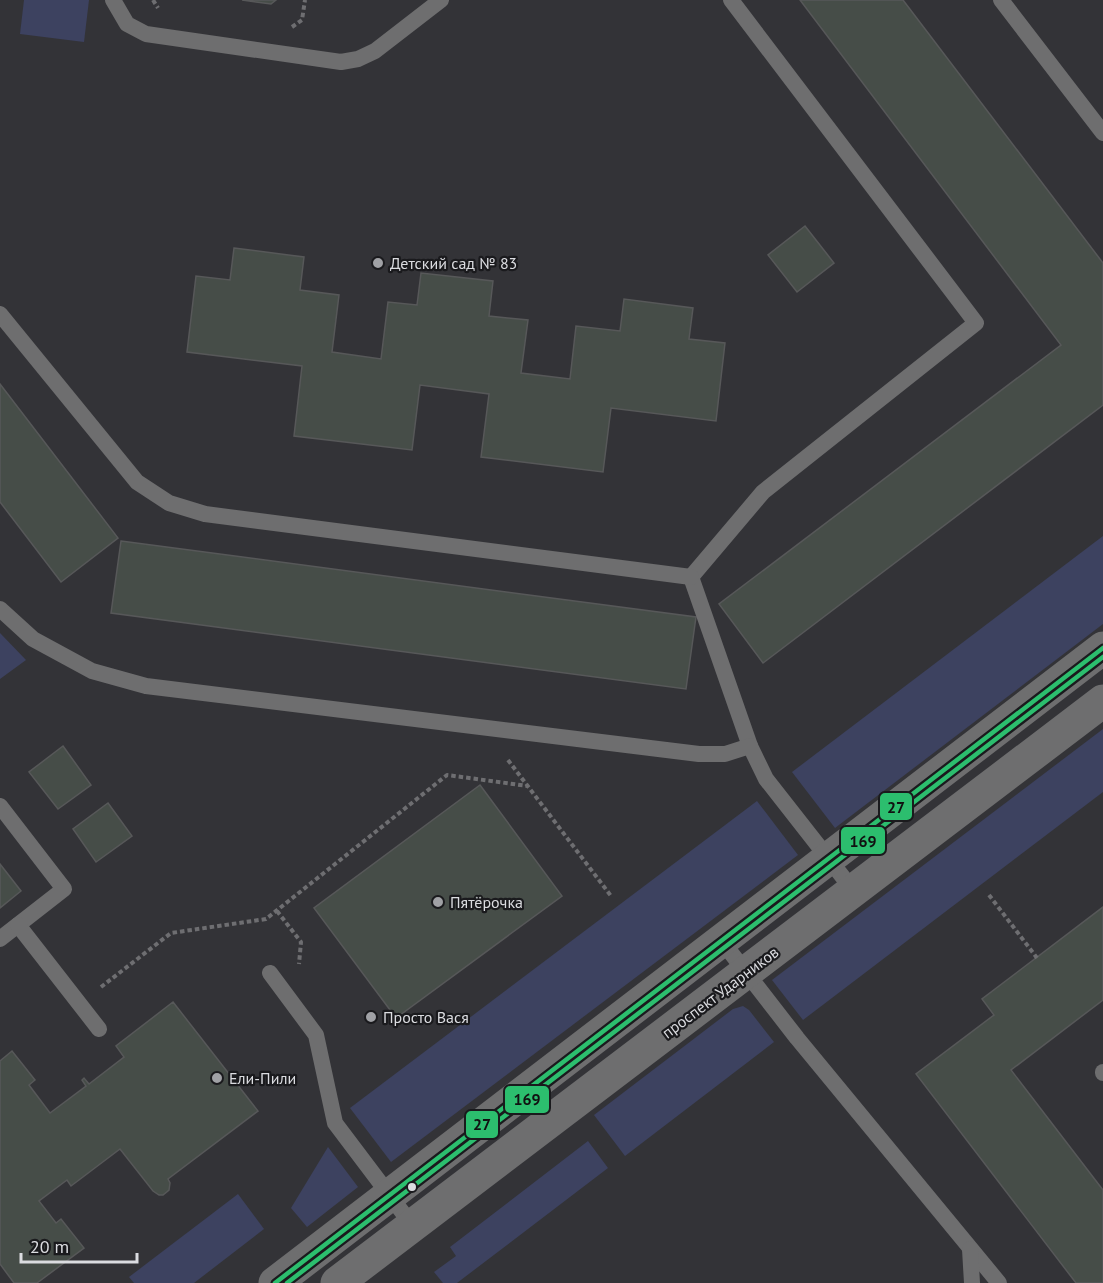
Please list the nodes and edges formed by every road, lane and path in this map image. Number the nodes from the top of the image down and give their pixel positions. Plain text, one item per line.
1 (113, 0) edge
2 (441, 0) edge
3 (731, 0) edge
4 (1001, 0) edge
5 (1103, 133) edge
6 (0, 314) edge
7 (691, 577) junction
8 (0, 609) edge
9 (1103, 648) edge
10 (1103, 701) edge
11 (483, 727) junction
12 (750, 746) junction
13 (528, 786) junction
14 (0, 806) edge
15 (827, 858) junction
16 (853, 890) junction
17 (989, 895) dead end
18 (611, 896) dead end
19 (277, 911) junction
20 (18, 925) junction
21 (0, 939) edge
22 (721, 940) junction
23 (301, 942) dead end
24 (1037, 958) dead end
25 (746, 972) junction
26 (270, 973) dead end
27 (79, 1004) junction
28 (99, 1029) dead end
29 (389, 1196) junction
30 (412, 1226) junction
31 (970, 1249) junction
32 (275, 1283) edge
33 (337, 1283) edge
34 (972, 1283) edge
35 (999, 1283) edge

1 - 2 lane
3 - 7 lane
4 - 5 lane
6 - 7 lane
7 - 12 lane
8 - 11 lane
9 - 15 street
10 - 16 street, проспект Ударников
11 - 12 lane
11 - 13 path
12 - 15 lane
13 - 18 path
13 - 19 path
14 - 20 lane
15 - 16 lane
15 - 22 street
16 - 25 street, проспект Ударников
17 - 24 path
19 - 23 path
19 - 27 path
20 - 21 lane
20 - 27 lane
22 - 25 lane
22 - 29 street
25 - 30 street, проспект Ударников
25 - 31 lane
26 - 29 lane
27 - 28 lane
29 - 30 lane
29 - 32 street
30 - 33 street, проспект Ударников
31 - 34 lane
31 - 35 lane

